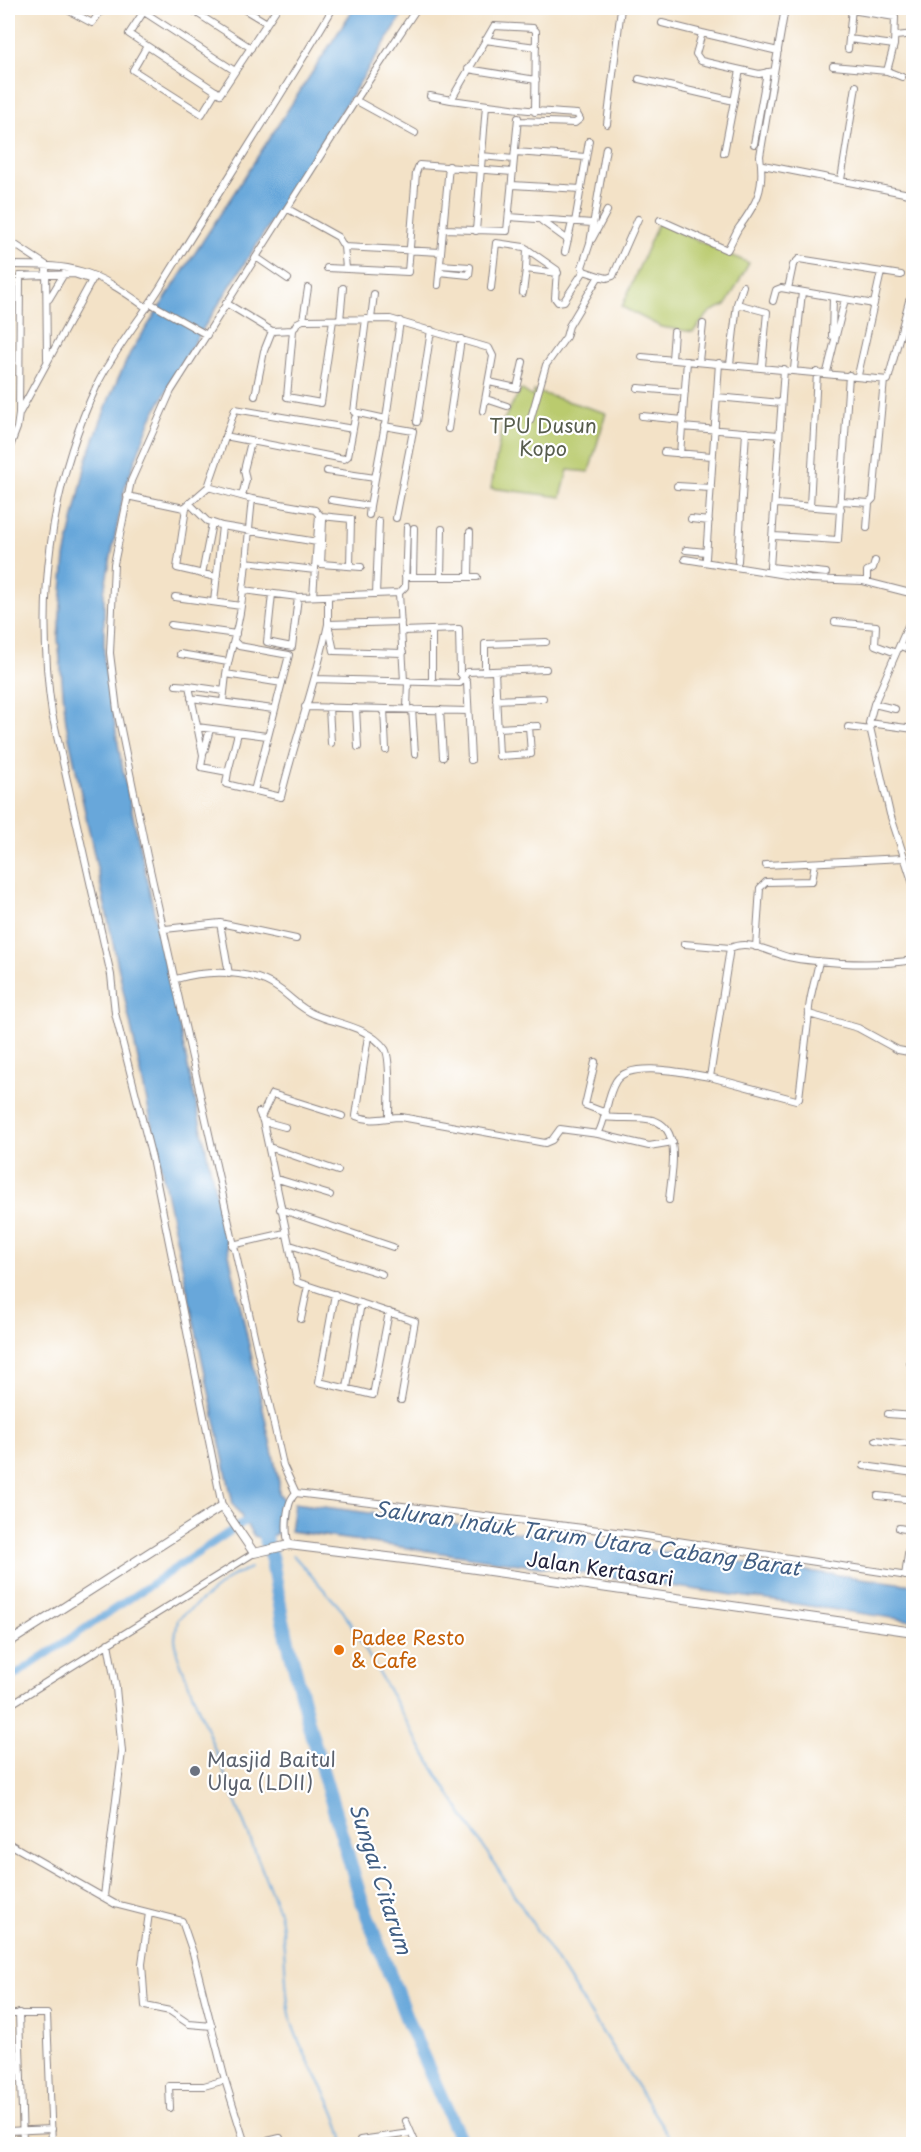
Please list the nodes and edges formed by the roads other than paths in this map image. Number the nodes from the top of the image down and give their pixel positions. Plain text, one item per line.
1 (64, 8) edge
2 (103, 8) edge
3 (189, 8) edge
4 (242, 8) edge
5 (278, 8) edge
6 (333, 8) edge
7 (417, 8) edge
8 (621, 8) edge
9 (785, 8) edge
10 (852, 9) edge
11 (145, 10) edge
12 (267, 23) junction
13 (662, 23) dead end
14 (702, 33) junction
15 (914, 34) edge
16 (896, 36) junction
17 (849, 39) junction
18 (485, 40) junction
19 (894, 45) junction
20 (147, 46) junction
21 (536, 47) junction
22 (250, 48) junction
23 (848, 49) dead end
24 (778, 51) junction
25 (833, 66) dead end
26 (468, 69) junction
27 (740, 70) junction
28 (235, 71) junction
29 (774, 71) junction
30 (887, 71) junction
31 (767, 72) junction
32 (902, 76) dead end
33 (639, 79) dead end
34 (536, 80) junction
35 (856, 86) dead end
36 (216, 91) junction
37 (430, 96) dead end
38 (355, 100) junction
39 (451, 100) junction
40 (734, 101) junction
41 (486, 105) junction
42 (519, 111) junction
43 (535, 112) junction
44 (518, 121) junction
45 (607, 124) dead end
46 (415, 133) dead end
47 (589, 141) dead end
48 (754, 144) dead end
49 (606, 148) dead end
50 (724, 153) dead end
51 (482, 156) junction
52 (515, 156) junction
53 (586, 157) junction
54 (763, 165) junction
55 (449, 166) junction
56 (480, 168) junction
57 (513, 172) junction
58 (841, 180) junction
59 (512, 185) junction
60 (581, 189) junction
61 (914, 195) edge
62 (288, 209) junction
63 (607, 211) dead end
64 (509, 217) junction
65 (540, 219) junction
66 (638, 219) dead end
67 (660, 220) dead end
68 (574, 222) junction
69 (592, 223) junction
70 (444, 229) junction
71 (476, 231) junction
72 (497, 233) junction
73 (8, 240) edge
74 (568, 240) junction
75 (496, 243) junction
76 (590, 243) junction
77 (344, 247) junction
78 (411, 249) junction
79 (527, 249) junction
80 (441, 252) junction
81 (565, 252) dead end
82 (256, 257) junction
83 (8, 265) edge
84 (46, 265) junction
85 (327, 268) dead end
86 (346, 268) junction
87 (526, 269) junction
88 (584, 271) junction
89 (881, 272) junction
90 (558, 273) junction
91 (64, 274) junction
92 (47, 275) junction
93 (901, 275) dead end
94 (599, 276) junction
95 (288, 279) dead end
96 (438, 285) dead end
97 (743, 286) dead end
98 (308, 288) dead end
99 (343, 288) dead end
100 (491, 288) dead end
101 (788, 289) junction
102 (802, 292) junction
103 (523, 293) dead end
104 (374, 294) dead end
105 (833, 297) junction
106 (845, 299) junction
107 (909, 300) dead end
108 (47, 301) junction
109 (772, 301) dead end
110 (226, 303) junction
111 (737, 304) junction
112 (874, 304) junction
113 (148, 305) junction
114 (910, 314) edge
115 (368, 319) junction
116 (303, 320) junction
117 (336, 320) junction
118 (400, 321) junction
119 (703, 324) dead end
120 (293, 330) junction
121 (431, 330) junction
122 (272, 331) junction
123 (674, 332) dead end
124 (207, 335) junction
125 (461, 339) junction
126 (832, 345) junction
127 (642, 357) dead end
128 (672, 359) junction
129 (48, 361) junction
130 (687, 361) junction
131 (699, 361) junction
132 (523, 362) dead end
133 (719, 363) junction
134 (730, 364) junction
135 (762, 366) junction
136 (784, 369) junction
137 (794, 369) junction
138 (817, 372) junction
139 (827, 372) junction
140 (849, 375) junction
141 (858, 375) junction
142 (884, 380) junction
143 (489, 382) junction
144 (638, 388) dead end
145 (685, 392) junction
146 (255, 396) dead end
147 (717, 397) junction
148 (486, 399) junction
149 (782, 402) junction
150 (507, 406) dead end
151 (483, 411) dead end
152 (19, 414) junction
153 (642, 416) dead end
154 (355, 418) dead end
155 (683, 420) junction
156 (530, 421) dead end
157 (385, 422) junction
158 (417, 422) dead end
159 (682, 427) junction
160 (353, 429) junction
161 (448, 429) dead end
162 (714, 429) junction
163 (746, 432) junction
164 (779, 435) junction
165 (225, 436) junction
166 (251, 442) junction
167 (8, 452) edge
168 (664, 452) dead end
169 (680, 454) junction
170 (712, 456) junction
171 (327, 471) dead end
172 (375, 478) junction
173 (677, 486) dead end
174 (208, 487) junction
175 (711, 489) junction
176 (127, 496) junction
177 (242, 496) junction
178 (252, 499) junction
179 (331, 500) dead end
180 (842, 501) junction
181 (869, 503) junction
182 (776, 504) junction
183 (188, 506) junction
184 (370, 506) junction
185 (810, 506) junction
186 (841, 509) junction
187 (320, 515) junction
188 (369, 515) dead end
189 (396, 518) dead end
190 (691, 519) dead end
191 (379, 521) dead end
192 (708, 521) junction
193 (212, 523) junction
194 (222, 526) junction
195 (867, 528) dead end
196 (442, 529) dead end
197 (249, 532) junction
198 (470, 532) dead end
199 (774, 536) junction
200 (317, 542) junction
201 (686, 550) dead end
202 (685, 559) dead end
203 (738, 561) dead end
204 (875, 561) dead end
205 (246, 562) junction
206 (317, 566) junction
207 (350, 566) junction
208 (361, 567) dead end
209 (826, 573) dead end
210 (202, 574) junction
211 (413, 576) junction
212 (216, 577) junction
213 (405, 577) junction
214 (441, 577) junction
215 (469, 577) junction
216 (477, 577) dead end
217 (867, 582) junction
218 (243, 590) junction
219 (399, 593) junction
220 (272, 594) junction
221 (376, 594) junction
222 (914, 594) edge
223 (313, 596) junction
224 (328, 596) junction
225 (175, 597) dead end
226 (298, 597) junction
227 (214, 602) junction
228 (241, 606) junction
229 (914, 612) edge
230 (401, 622) junction
231 (835, 622) dead end
232 (328, 624) junction
233 (171, 625) dead end
234 (432, 630) junction
235 (403, 631) junction
236 (236, 638) junction
237 (546, 642) dead end
238 (292, 646) junction
239 (900, 646) junction
240 (914, 651) edge
241 (403, 653) junction
242 (896, 653) junction
243 (180, 654) dead end
244 (289, 655) junction
245 (228, 662) junction
246 (546, 669) dead end
247 (485, 671) junction
248 (495, 671) junction
249 (226, 674) junction
250 (464, 677) junction
251 (315, 679) junction
252 (406, 681) junction
253 (432, 682) junction
254 (282, 683) junction
255 (176, 685) dead end
256 (189, 686) junction
257 (224, 691) junction
258 (191, 698) junction
259 (543, 698) dead end
260 (496, 700) junction
261 (223, 702) junction
262 (874, 704) junction
263 (304, 707) junction
264 (329, 707) junction
265 (356, 708) junction
266 (273, 709) junction
267 (384, 709) junction
268 (410, 709) junction
269 (895, 709) dead end
270 (440, 710) junction
271 (468, 711) junction
272 (529, 726) junction
273 (538, 726) dead end
274 (870, 726) junction
275 (197, 727) junction
276 (848, 727) dead end
277 (498, 728) junction
278 (210, 729) junction
279 (914, 729) edge
280 (238, 732) junction
281 (267, 736) junction
282 (331, 743) dead end
283 (358, 747) dead end
284 (386, 750) dead end
285 (415, 754) dead end
286 (203, 755) junction
287 (443, 757) dead end
288 (471, 760) dead end
289 (228, 772) junction
290 (254, 791) junction
291 (903, 858) junction
292 (815, 863) junction
293 (766, 865) dead end
294 (914, 887) edge
295 (220, 923) junction
296 (165, 929) junction
297 (296, 939) dead end
298 (684, 944) dead end
299 (756, 947) junction
300 (730, 948) junction
301 (914, 960) edge
302 (819, 961) junction
303 (229, 974) junction
304 (176, 979) junction
305 (809, 1014) junction
306 (368, 1036) junction
307 (914, 1053) edge
308 (595, 1062) dead end
309 (710, 1077) junction
310 (605, 1115) junction
311 (261, 1116) junction
312 (342, 1116) dead end
313 (389, 1117) junction
314 (285, 1127) dead end
315 (598, 1134) junction
316 (673, 1142) junction
317 (269, 1147) junction
318 (338, 1170) dead end
319 (274, 1178) junction
320 (330, 1195) dead end
321 (669, 1200) dead end
322 (280, 1209) junction
323 (285, 1233) junction
324 (232, 1245) junction
325 (290, 1245) junction
326 (393, 1247) dead end
327 (382, 1274) dead end
328 (308, 1286) junction
329 (335, 1294) junction
330 (361, 1303) junction
331 (389, 1312) junction
332 (301, 1319) dead end
333 (914, 1346) edge
334 (914, 1372) edge
335 (347, 1388) junction
336 (401, 1400) dead end
337 (888, 1414) dead end
338 (914, 1416) edge
339 (876, 1440) dead end
340 (914, 1444) edge
341 (864, 1466) dead end
342 (914, 1473) edge
343 (296, 1493) junction
344 (878, 1496) dead end
345 (914, 1500) edge
346 (222, 1506) junction
347 (914, 1513) edge
348 (899, 1528) dead end
349 (912, 1535) edge
350 (285, 1546) junction
351 (257, 1552) junction
352 (905, 1576) junction
353 (914, 1577) edge
354 (914, 1632) edge
355 (8, 1643) edge
356 (108, 1643) junction
357 (8, 1706) edge
358 (8, 1843) edge
359 (104, 1896) junction
360 (149, 1913) junction
361 (20, 2013) junction
362 (8, 2014) edge
363 (212, 2026) junction
364 (225, 2080) junction
365 (170, 2108) dead end
366 (406, 2121) dead end
367 (52, 2129) junction
368 (22, 2130) junction
369 (8, 2131) edge
370 (411, 2133) junction
371 (381, 2137) junction
372 (280, 2138) dead end
373 (245, 2144) edge
374 (23, 2145) edge
375 (52, 2145) edge
376 (218, 2145) edge
377 (255, 2145) edge
378 (360, 2145) edge
379 (385, 2145) edge
380 (416, 2145) edge

1 - 2 street
3 - 22 street
4 - 12 street
5 - 12 street
6 - 113 street
7 - 38 street
8 - 45 street
9 - 24 street
10 - 16 street
10 - 17 street
11 - 20 street
11 - 28 street
12 - 22 street
13 - 14 street
14 - 24 street
14 - 27 street
15 - 16 street
16 - 19 street
17 - 19 street
17 - 23 street
18 - 21 street
18 - 21 street
18 - 26 street
19 - 30 street
20 - 36 street
20 - 36 street
21 - 34 street
22 - 28 street
24 - 29 street
25 - 30 street
26 - 34 street
26 - 39 street
27 - 31 street
27 - 40 street
28 - 36 street
29 - 31 street
29 - 54 street
30 - 32 street
31 - 48 street
33 - 40 street
34 - 43 street
35 - 58 street
37 - 39 street
38 - 46 street
38 - 62 street
39 - 41 street
40 - 50 street
41 - 42 street
41 - 51 street
42 - 43 street
42 - 44 street
43 - 44 street
44 - 52 street
47 - 53 street
49 - 69 street
51 - 52 street
51 - 56 street
52 - 53 street
52 - 57 street
53 - 60 street
54 - 58 street
54 - 67 street
55 - 56 street
55 - 70 street
55 - 78 street
56 - 57 street
56 - 71 street
57 - 59 street
58 - 61 street
59 - 60 street
59 - 64 street
60 - 68 street
62 - 77 street
62 - 82 street
63 - 76 street
64 - 65 street
64 - 72 street
65 - 68 street
65 - 74 street
66 - 94 street
68 - 69 street
68 - 74 street
69 - 76 street
70 - 71 street
70 - 80 street
71 - 72 street
72 - 75 street
73 - 84 street
74 - 81 street
75 - 79 street
75 - 100 street
76 - 88 street
77 - 78 street
77 - 86 street
78 - 80 street
78 - 86 street
79 - 87 street
79 - 90 street
80 - 96 street
82 - 95 street
82 - 110 street
83 - 84 street
84 - 92 street
84 - 113 street
85 - 86 street
87 - 90 street
87 - 103 street
88 - 90 street
88 - 94 street
89 - 93 street
89 - 101 street
89 - 112 street
91 - 92 street
91 - 108 street
91 - 129 street
92 - 108 street
92 - 152 street
94 - 156 street
97 - 111 street
98 - 116 street
99 - 117 street
101 - 102 street
101 - 109 street
102 - 105 street
102 - 137 street
104 - 115 street
105 - 106 street
105 - 126 street
106 - 112 street
106 - 126 street
107 - 114 street
108 - 129 street
110 - 122 street
110 - 124 street
111 - 134 street
111 - 135 street
112 - 141 street
113 - 124 street
113 - 346 street
114 - 142 street
115 - 117 street
115 - 118 street
115 - 157 street
116 - 117 street
116 - 120 street
117 - 120 street
118 - 121 street
118 - 157 street
119 - 131 street
120 - 122 street
121 - 125 street
121 - 158 street
122 - 146 street
123 - 128 street
124 - 176 street
125 - 143 street
125 - 161 street
126 - 139 street
127 - 128 street
128 - 130 street
129 - 152 street
130 - 131 street
130 - 145 street
131 - 133 street
132 - 143 street
133 - 134 street
133 - 147 street
134 - 135 street
135 - 136 street
136 - 137 street
136 - 149 street
137 - 138 street
138 - 139 street
138 - 185 street
139 - 140 street
140 - 141 street
140 - 180 street
141 - 142 street
142 - 181 street
143 - 148 street
144 - 145 street
145 - 155 street
147 - 149 street
147 - 162 street
148 - 150 street
148 - 151 street
149 - 164 street
152 - 167 street
153 - 155 street
154 - 160 street
155 - 159 street
157 - 172 street
157 - 189 street
159 - 162 street
159 - 169 street
160 - 165 street
160 - 166 street
162 - 163 street
162 - 170 street
163 - 164 street
163 - 203 street
164 - 182 street
165 - 166 street
165 - 174 street
166 - 177 street
168 - 169 street
169 - 170 street
170 - 175 street
171 - 172 street
172 - 184 street
173 - 175 street
174 - 177 street
174 - 183 street
175 - 192 street
176 - 183 street
176 - 296 street
177 - 178 street
178 - 187 street
178 - 197 street
179 - 184 street
180 - 181 street
180 - 186 street
181 - 195 street
182 - 185 street
182 - 199 street
183 - 193 street
183 - 210 street
184 - 188 street
185 - 186 street
186 - 199 street
187 - 200 street
187 - 206 street
187 - 207 street
190 - 192 street
191 - 221 street
192 - 201 street
193 - 194 street
193 - 210 street
194 - 197 street
194 - 212 street
196 - 214 street
197 - 200 street
197 - 205 street
198 - 215 street
199 - 209 street
200 - 206 street
202 - 217 street
204 - 217 street
205 - 206 street
205 - 218 street
206 - 207 street
206 - 223 street
207 - 208 street
210 - 212 street
211 - 213 street
211 - 213 street
211 - 214 street
212 - 227 street
213 - 219 street
214 - 215 street
215 - 216 street
217 - 222 street
218 - 220 street
218 - 228 street
219 - 221 street
219 - 230 street
220 - 226 street
220 - 238 street
221 - 224 street
223 - 224 street
223 - 226 street
224 - 232 street
225 - 227 street
226 - 238 street
227 - 228 street
228 - 236 street
229 - 239 street
230 - 232 street
230 - 235 street
231 - 242 street
232 - 241 street
232 - 251 street
233 - 236 street
234 - 235 street
234 - 250 street
234 - 253 street
235 - 241 street
236 - 244 street
236 - 245 street
237 - 247 street
238 - 244 street
239 - 240 street
239 - 242 street
241 - 252 street
242 - 262 street
243 - 245 street
244 - 254 street
245 - 249 street
246 - 248 street
247 - 248 street
247 - 250 street
248 - 260 street
249 - 254 street
249 - 257 street
250 - 253 street
250 - 271 street
251 - 252 street
251 - 263 street
252 - 253 street
252 - 268 street
254 - 266 street
255 - 256 street
256 - 257 street
256 - 258 street
257 - 261 street
258 - 261 street
258 - 275 street
259 - 260 street
260 - 277 street
261 - 266 street
262 - 269 street
262 - 274 street
263 - 264 street
263 - 290 street
264 - 265 street
264 - 282 street
265 - 267 street
265 - 283 street
266 - 281 street
267 - 268 street
267 - 284 street
268 - 270 street
268 - 285 street
270 - 271 street
270 - 287 street
271 - 288 street
272 - 273 street
272 - 277 street
272 - 277 street
274 - 276 street
274 - 279 street
274 - 291 street
275 - 278 street
275 - 286 street
278 - 280 street
278 - 286 street
280 - 281 street
280 - 289 street
281 - 290 street
286 - 289 street
289 - 290 street
291 - 292 street
291 - 294 street
292 - 293 street
292 - 299 street
295 - 296 street
295 - 297 street
295 - 303 street
296 - 304 street
298 - 300 street
299 - 300 street
299 - 302 street
300 - 309 street
301 - 302 street
302 - 305 street
303 - 304 street
303 - 306 street
304 - 324 street
305 - 307 street
305 - 309 street
306 - 313 street
306 - 313 street
308 - 310 street
309 - 310 street
310 - 315 street
310 - 316 street
311 - 312 street
311 - 314 street
311 - 317 street
313 - 315 street
315 - 316 street
316 - 321 street
317 - 318 street
317 - 319 street
319 - 320 street
319 - 322 street
322 - 323 street
322 - 326 street
323 - 324 street
323 - 325 street
324 - 343 street
325 - 327 street
325 - 328 street
328 - 329 street
328 - 332 street
329 - 330 street
329 - 335 street
330 - 331 street
330 - 335 street
331 - 335 street
331 - 336 street
333 - 334 street
337 - 338 street
339 - 340 street
341 - 342 street
343 - 350 street
343 - 352 street
344 - 345 street
346 - 351 street
346 - 355 street
347 - 349 street
348 - 349 street
349 - 352 street
350 - 351 street
350 - 354 street, Jalan Kertasari
351 - 356 street
352 - 353 street
356 - 357 street
356 - 359 street
358 - 359 street
359 - 360 street
360 - 363 street
360 - 363 street
361 - 362 street
361 - 367 street
361 - 368 street
363 - 364 street
364 - 365 street
364 - 373 street
366 - 370 street
367 - 368 street
367 - 375 street
368 - 369 street
368 - 374 street
370 - 371 street
370 - 380 street
371 - 378 street
371 - 379 street
372 - 377 street
373 - 376 street

